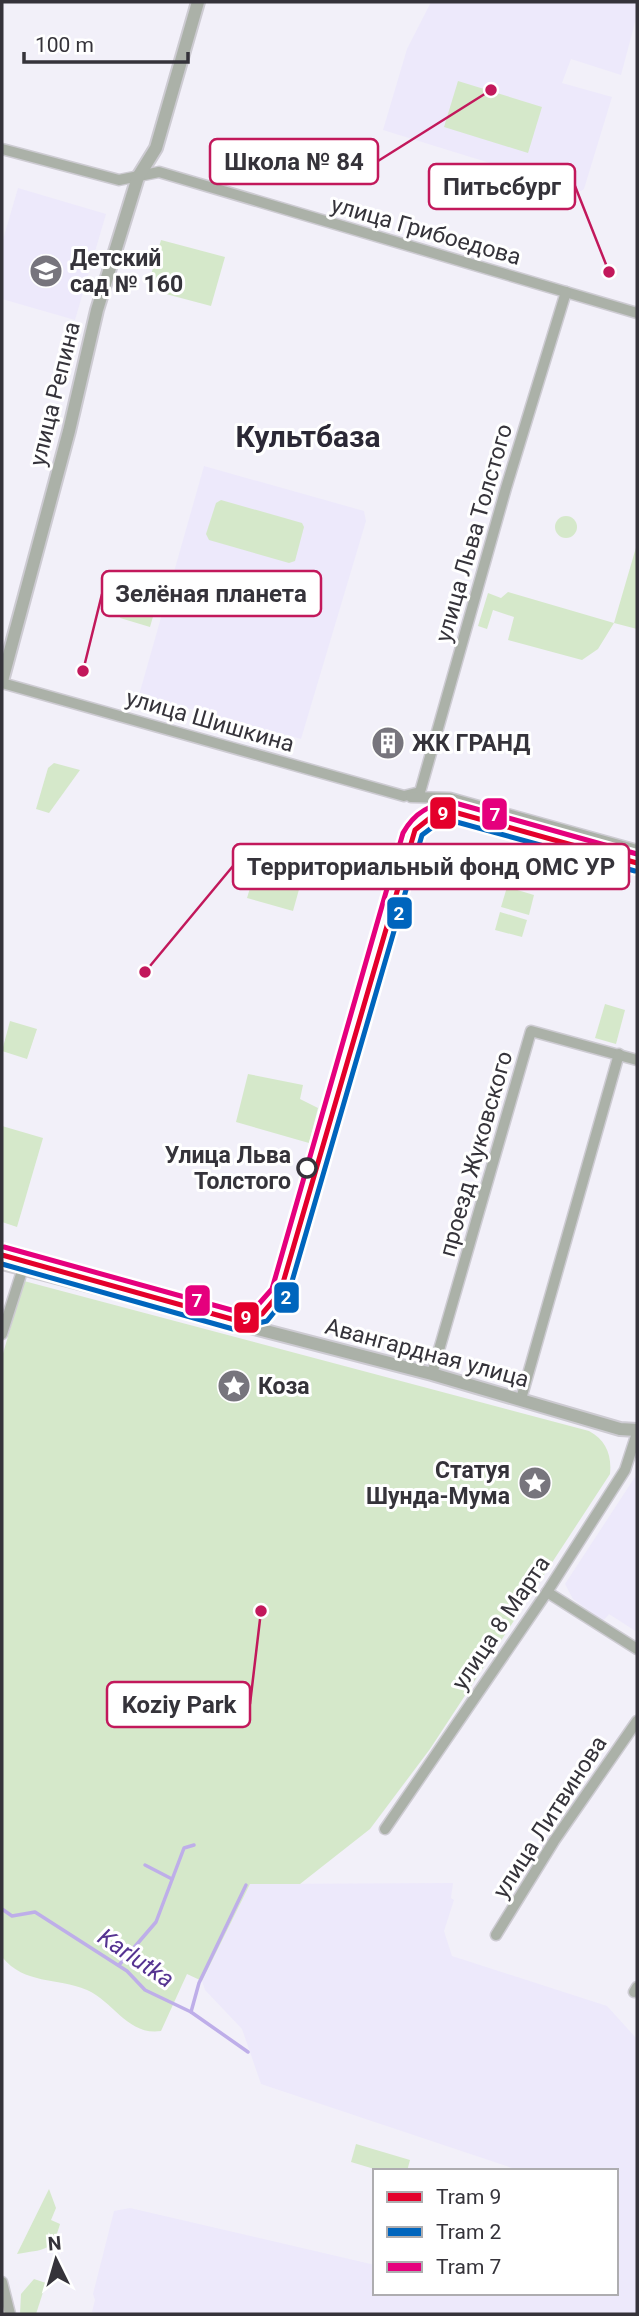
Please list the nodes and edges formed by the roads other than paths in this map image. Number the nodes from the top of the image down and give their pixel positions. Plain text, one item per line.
1 (198, 2) edge
2 (2, 149) edge
3 (138, 177) junction
4 (566, 292) junction
5 (637, 313) edge
6 (2, 682) edge
7 (408, 797) junction
8 (637, 850) edge
9 (619, 1054) junction
10 (637, 1060) edge
11 (2, 1263) edge
12 (23, 1268) junction
13 (2, 1334) edge
14 (432, 1374) junction
15 (521, 1399) junction
16 (637, 1432) edge
17 (547, 1592) junction
18 (637, 1649) edge
19 (637, 1721) edge
20 (385, 1829) dead end
21 (496, 1935) dead end
22 (2, 2282) edge
23 (10, 2314) edge

1 - 3 street, улица Репина
2 - 3 street, улица Грибоедова
3 - 4 street, улица Грибоедова
3 - 6 street, улица Репина
4 - 5 street, улица Грибоедова
4 - 7 street, улица Льва Толстого
6 - 7 street, улица Шишкина
7 - 8 street, улица Шишкина
9 - 10 street, проезд Жуковского
9 - 14 street, проезд Жуковского
9 - 15 street
11 - 12 street, Авангардная улица
12 - 13 street
12 - 14 street, Авангардная улица
14 - 15 street, Авангардная улица
15 - 16 street, Авангардная улица
16 - 17 street, улица 8 Марта
17 - 18 street
17 - 20 street, улица 8 Марта
19 - 21 street, улица Литвинова
22 - 23 street

